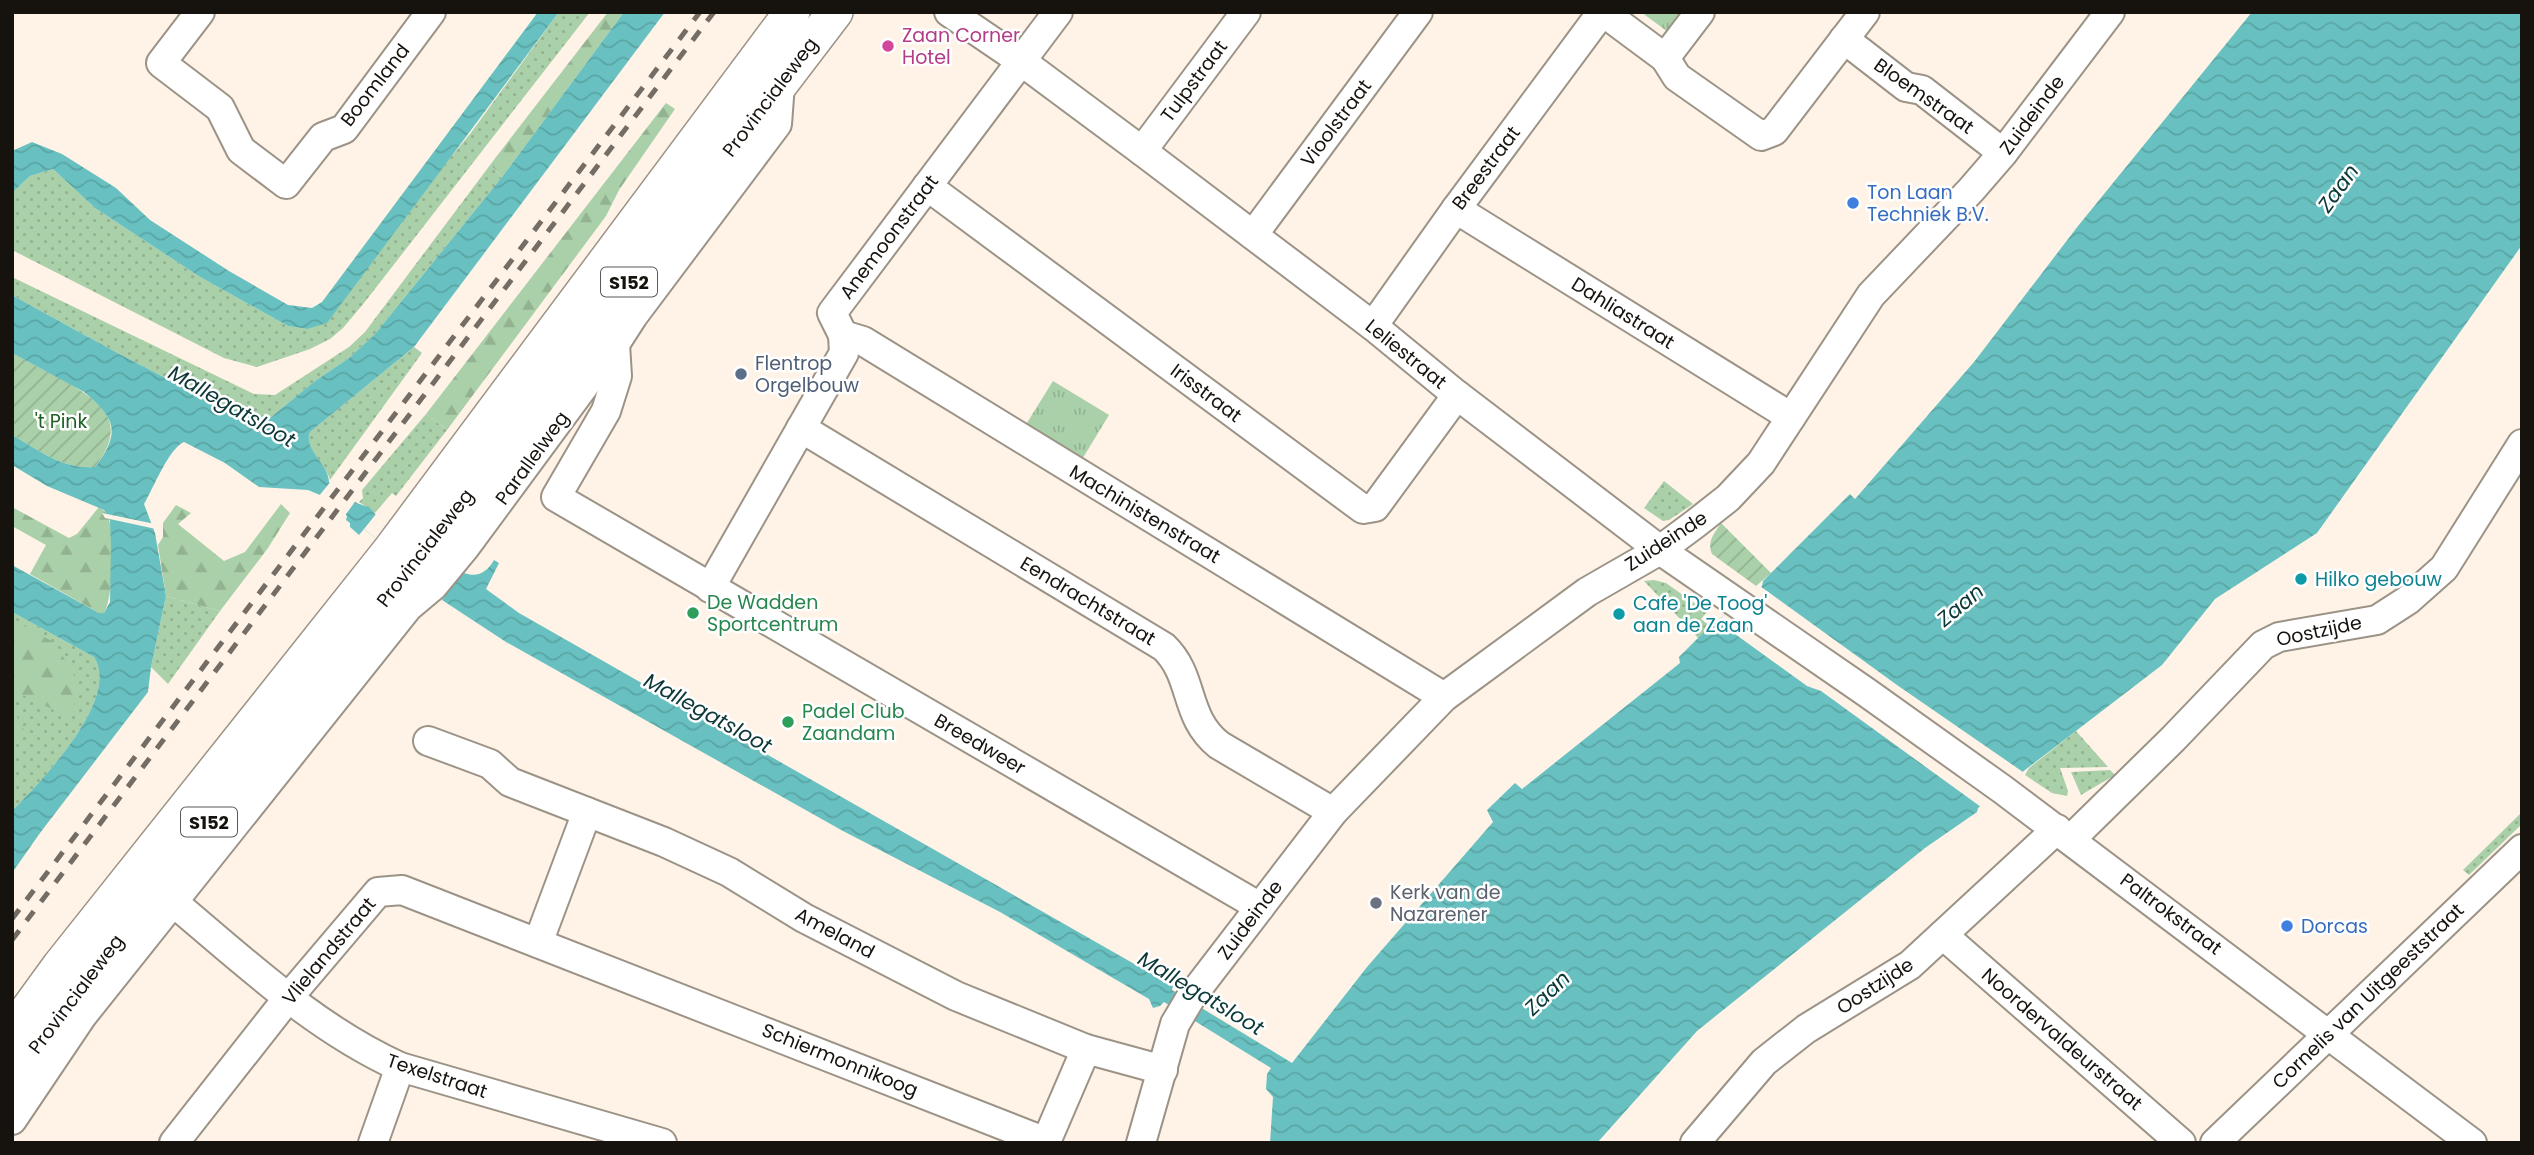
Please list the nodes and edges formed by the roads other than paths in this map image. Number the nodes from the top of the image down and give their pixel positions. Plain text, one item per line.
1 (200, 12) edge
2 (431, 12) edge
3 (792, 12) edge
4 (835, 12) edge
5 (949, 12) edge
6 (1058, 12) edge
7 (1246, 12) edge
8 (1418, 12) edge
9 (1603, 12) edge
10 (1700, 12) edge
11 (1865, 12) edge
12 (2110, 12) edge
13 (1844, 39) junction
14 (1665, 58) junction
15 (1021, 61) junction
16 (780, 83) junction
17 (1142, 150) junction
18 (2003, 153) junction
19 (927, 186) junction
20 (1456, 209) junction
21 (1253, 235) junction
22 (1373, 326) junction
23 (843, 335) junction
24 (615, 344) junction
25 (1457, 395) junction
26 (1791, 417) junction
27 (801, 428) junction
28 (2522, 444) edge
29 (2513, 480) edge
30 (556, 497) joint
31 (1660, 550) junction
32 (418, 560) junction
33 (710, 588) junction
34 (1866, 692) joint
35 (1444, 697) junction
36 (428, 741) dead end
37 (587, 812) junction
38 (1333, 812) junction
39 (2064, 834) junction
40 (2522, 849) edge
41 (173, 902) junction
42 (1260, 907) junction
43 (1943, 935) junction
44 (538, 943) junction
45 (288, 998) junction
46 (12, 1032) edge
47 (2330, 1034) junction
48 (1086, 1049) junction
49 (400, 1067) junction
50 (1163, 1070) junction
51 (12, 1080) edge
52 (12, 1120) edge
53 (174, 1143) edge
54 (373, 1143) edge
55 (662, 1143) edge
56 (1141, 1143) edge
57 (1695, 1143) edge
58 (2181, 1143) edge
59 (2215, 1143) edge
60 (2472, 1143) edge

1 - 2 street, Boomland
3 - 32 main road, Provincialeweg / S152
4 - 16 main road, Provincialeweg / S152
5 - 15 street, Leliestraat
6 - 15 street, Anemoonstraat
7 - 17 street, Tulpstraat
8 - 21 street, Vioolstraat
9 - 14 street
9 - 20 street, Breestraat
10 - 14 street
11 - 13 street
12 - 18 street, Zuideinde
13 - 14 street
13 - 18 street, Bloemstraat
15 - 17 street, Leliestraat
15 - 19 street, Anemoonstraat
16 - 24 street, Parallelweg
16 - 32 main road, Provincialeweg / S152
17 - 21 street, Leliestraat
18 - 26 street, Zuideinde
19 - 23 street, Anemoonstraat
19 - 25 street, Irisstraat
20 - 22 street, Breestraat
20 - 26 street, Dahliastraat
21 - 22 street, Leliestraat
22 - 25 street, Leliestraat
23 - 27 street, Anemoonstraat
23 - 35 street, Machinistenstraat
24 - 30 street, Parallelweg
24 - 32 street, Parallelweg
25 - 31 street, Leliestraat
26 - 31 street, Zuideinde
27 - 33 street, Anemoonstraat
27 - 38 street, Eendrachtstraat
28 - 29 street, Oostzijde
29 - 39 street, Oostzijde
30 - 33 street, Breedweer
31 - 34 street, Leliestraat
31 - 35 street, Zuideinde
32 - 41 street, Provincialeweg
32 - 46 main road, Provincialeweg / S152
32 - 51 main road, Provincialeweg / S152
33 - 42 street, Breedweer
34 - 39 street, Paltrokstraat
35 - 38 street, Zuideinde
36 - 37 street, Ameland
37 - 44 street
37 - 48 street, Ameland
38 - 42 street, Zuideinde
39 - 43 street, Oostzijde
39 - 47 street, Paltrokstraat
40 - 47 street, Cornelis van Uitgeeststraat
41 - 45 street, Texelstraat
41 - 52 street, Provincialeweg
42 - 50 street, Zuideinde
43 - 57 street, Oostzijde
43 - 58 street, Noordervaldeurstraat
44 - 45 street, Vlielandstraat
44 - 48 street, Schiermonnikoog
45 - 49 street, Texelstraat
45 - 53 street, Vlielandstraat
47 - 59 street, Cornelis van Uitgeeststraat
47 - 60 street, Paltrokstraat
48 - 50 street, Ameland
49 - 54 street
49 - 55 street, Texelstraat
50 - 56 street, Zuideinde

